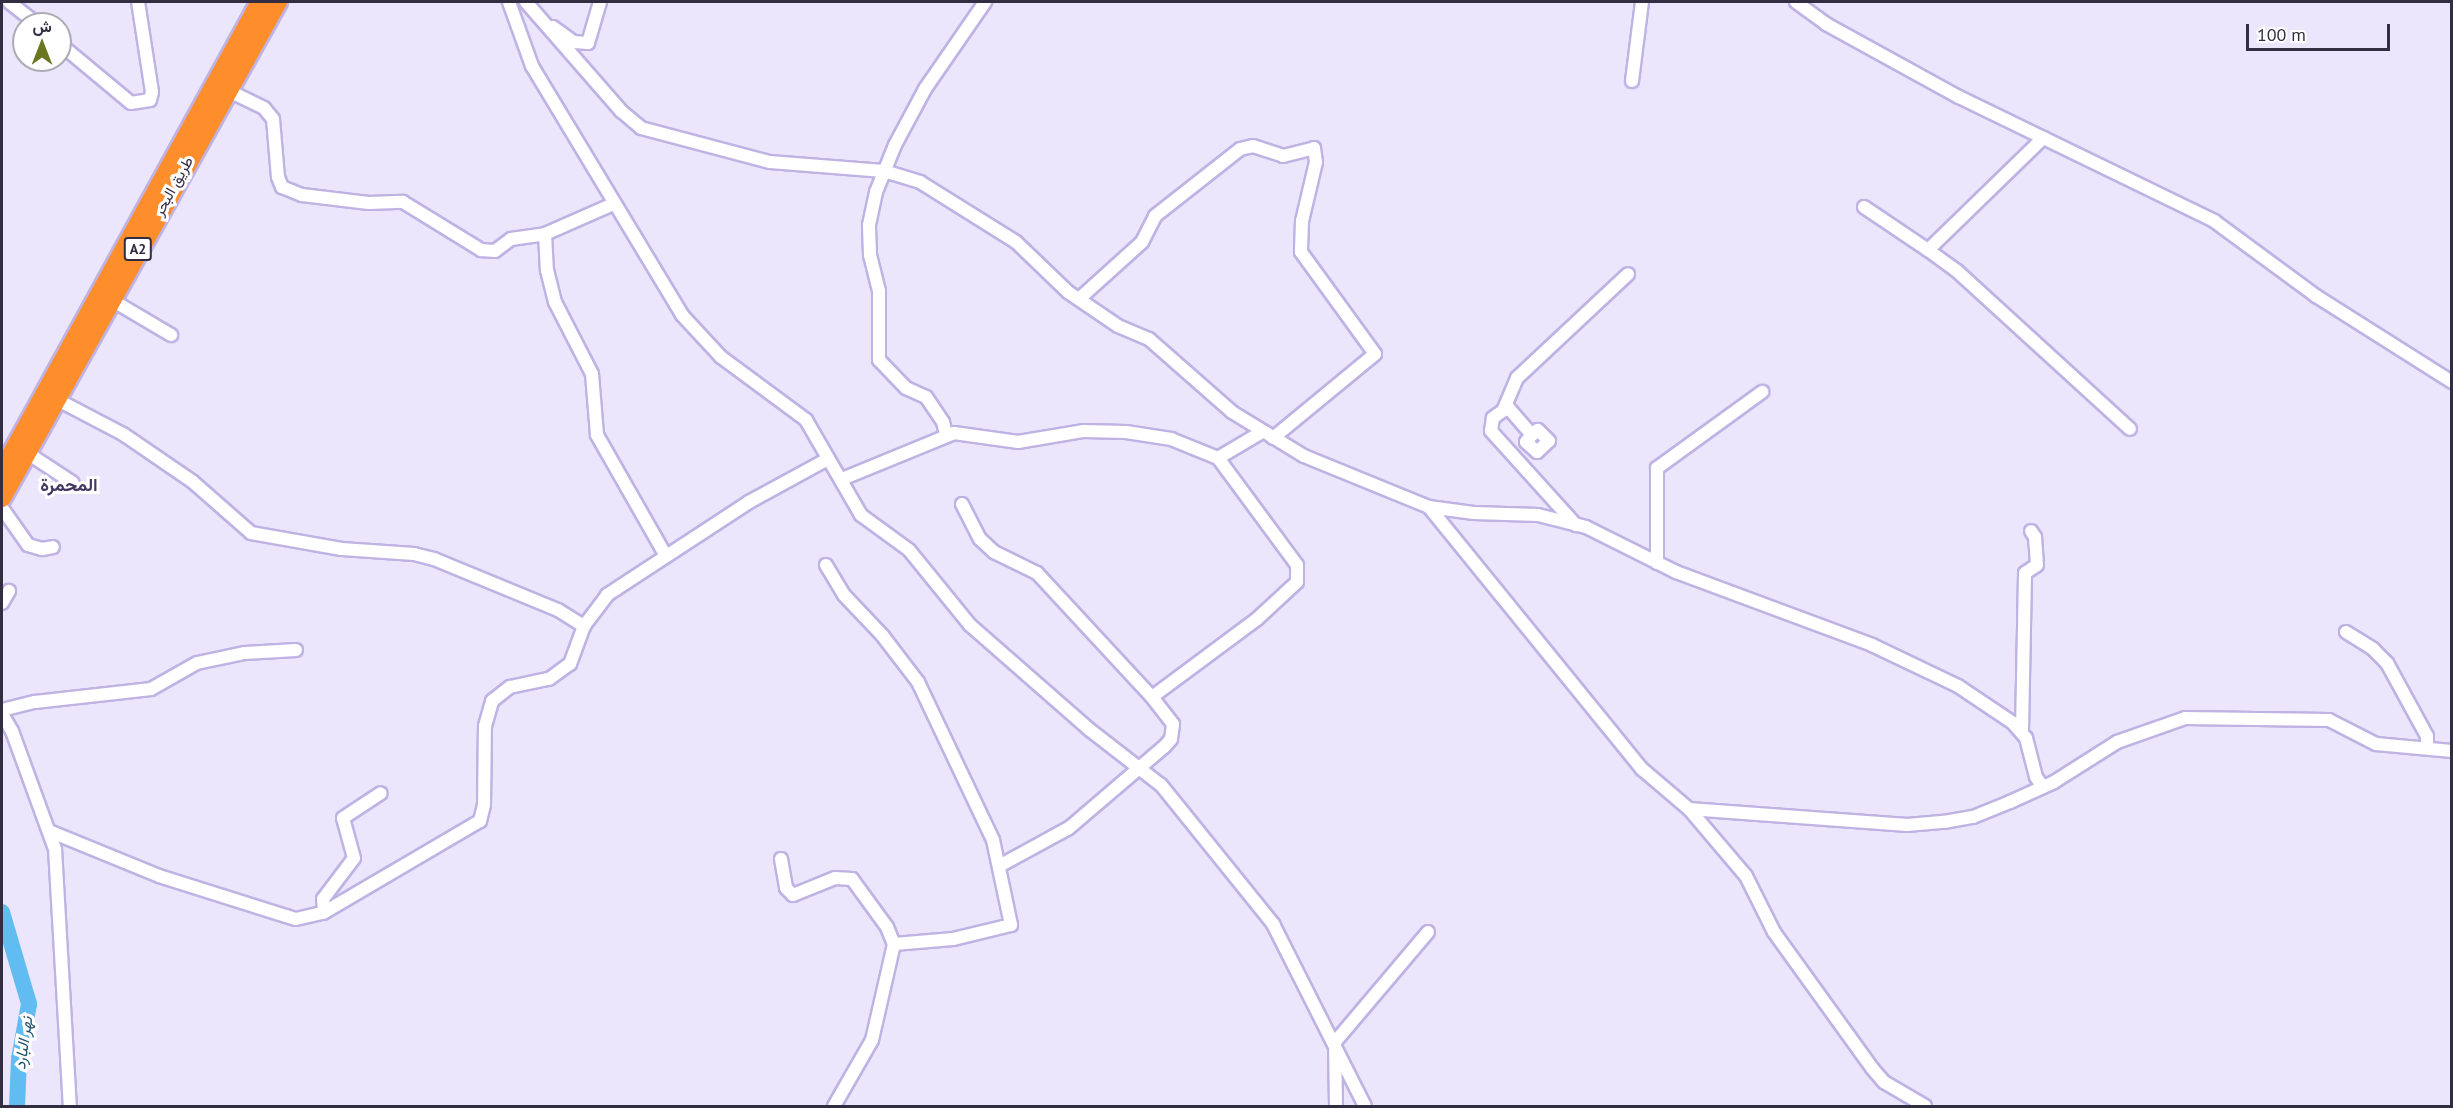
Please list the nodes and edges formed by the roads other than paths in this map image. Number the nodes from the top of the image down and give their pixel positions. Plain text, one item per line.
1 (9, 2) edge
2 (138, 2) edge
3 (260, 2) edge
4 (278, 2) edge
5 (509, 2) edge
6 (526, 2) edge
7 (600, 2) edge
8 (985, 2) edge
9 (1642, 2) edge
10 (1796, 2) edge
11 (22, 12) edge
12 (538, 15) junction
13 (72, 54) edge
14 (1632, 81) dead end
15 (227, 90) junction
16 (2043, 138) junction
17 (884, 171) junction
18 (613, 204) junction
19 (1864, 207) dead end
20 (545, 234) junction
21 (1928, 250) junction
22 (1628, 274) dead end
23 (110, 299) junction
24 (1079, 299) junction
25 (171, 335) dead end
26 (2451, 382) edge
27 (1761, 392) dead end
28 (56, 399) junction
29 (1503, 411) junction
30 (2130, 429) dead end
31 (946, 434) junction
32 (1268, 435) junction
33 (1532, 435) dead end
34 (26, 452) junction
35 (1218, 458) junction
36 (828, 459) junction
37 (2, 467) edge
38 (842, 479) junction
39 (73, 483) dead end
40 (2, 498) edge
41 (963, 504) dead end
42 (1429, 507) junction
43 (2, 508) edge
44 (1576, 525) junction
45 (2031, 531) dead end
46 (53, 547) dead end
47 (666, 556) junction
48 (1656, 563) junction
49 (826, 565) dead end
50 (9, 591) dead end
51 (2, 603) edge
52 (584, 626) junction
53 (2346, 632) dead end
54 (296, 650) dead end
55 (1152, 698) junction
56 (2, 712) edge
57 (2022, 731) junction
58 (2427, 746) junction
59 (2451, 751) edge
60 (1142, 767) junction
61 (2043, 787) junction
62 (381, 793) dead end
63 (1689, 809) junction
64 (50, 831) junction
65 (781, 859) dead end
66 (1001, 865) junction
67 (324, 912) junction
68 (1428, 932) dead end
69 (894, 944) junction
70 (1335, 1042) junction
71 (70, 1107) edge
72 (834, 1107) edge
73 (1336, 1107) edge
74 (1365, 1107) edge
75 (1925, 1107) edge

1 - 11 street
2 - 13 street
3 - 37 highway, طريق البحر / A2
4 - 15 highway, طريق البحر / A2
5 - 18 street
6 - 12 street
7 - 12 street
8 - 17 street
9 - 14 street
10 - 16 street
12 - 17 street
15 - 20 street
15 - 23 highway, طريق البحر / A2
16 - 21 street
16 - 26 street
17 - 24 street
17 - 31 street
18 - 20 street
18 - 36 street
19 - 21 street
20 - 47 street
21 - 30 street
22 - 29 street
23 - 25 street
23 - 28 highway, طريق البحر / A2
24 - 32 street
24 - 32 street
27 - 48 street
28 - 34 highway, طريق البحر / A2
28 - 52 street
29 - 33 street
29 - 44 street
31 - 35 street
31 - 38 street
32 - 35 street
32 - 42 street
34 - 39 street
34 - 40 highway, طريق البحر / A2
35 - 55 street
36 - 38 street
36 - 47 street
38 - 60 street
41 - 55 street
42 - 44 street
42 - 63 street
43 - 46 street
44 - 48 street
45 - 57 street
47 - 52 street
48 - 57 street
49 - 66 street
50 - 51 street
52 - 67 street
53 - 58 street
54 - 56 street
55 - 60 street
56 - 64 street
57 - 61 street
58 - 59 street
58 - 61 street
60 - 66 street
60 - 70 street
61 - 63 street
62 - 67 street
63 - 75 street
64 - 67 street
64 - 71 street
65 - 69 street
66 - 69 street
68 - 70 street
69 - 72 street
70 - 73 street
70 - 74 street

